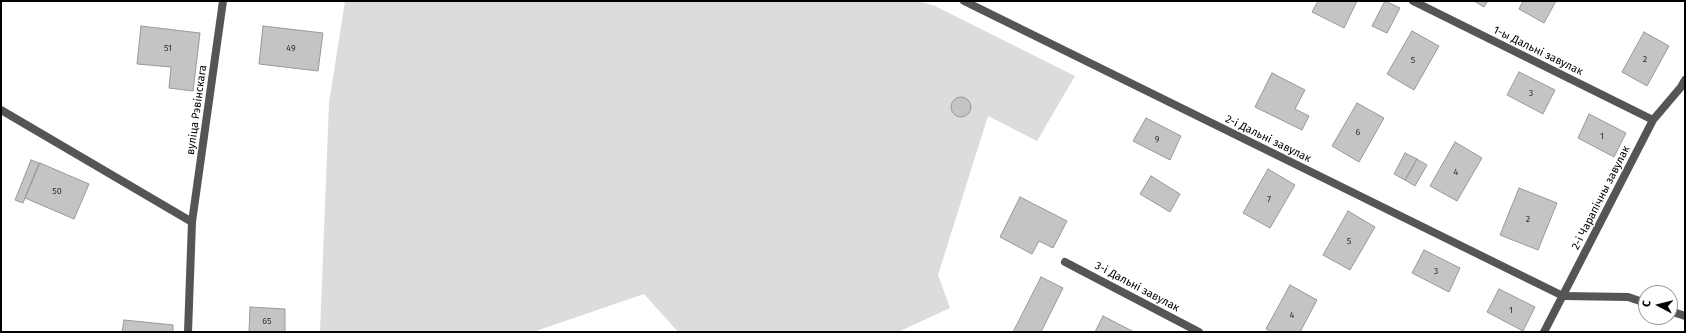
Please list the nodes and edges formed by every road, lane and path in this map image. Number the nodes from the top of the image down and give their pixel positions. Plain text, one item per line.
1 (222, 1) edge
2 (964, 1) edge
3 (1413, 1) edge
4 (1684, 84) edge
5 (1, 110) edge
6 (1653, 120) junction
7 (192, 222) junction
8 (1065, 262) dead end
9 (1563, 296) junction
10 (1638, 300) edge
11 (188, 332) edge
12 (1199, 332) edge
13 (1544, 332) edge

1 - 7 street, вуліца Рэвінскага
2 - 9 street, 2-і Дальні завулак
3 - 6 street, 1-ы Дальні завулак
4 - 6 street, 2-і Чарапічны завулак
5 - 7 street
6 - 9 street, 2-і Чарапічны завулак
7 - 11 street, вуліца Рэвінскага
8 - 12 street, 3-і Дальні завулак
9 - 10 street
9 - 13 street, 2-і Чарапічны завулак

